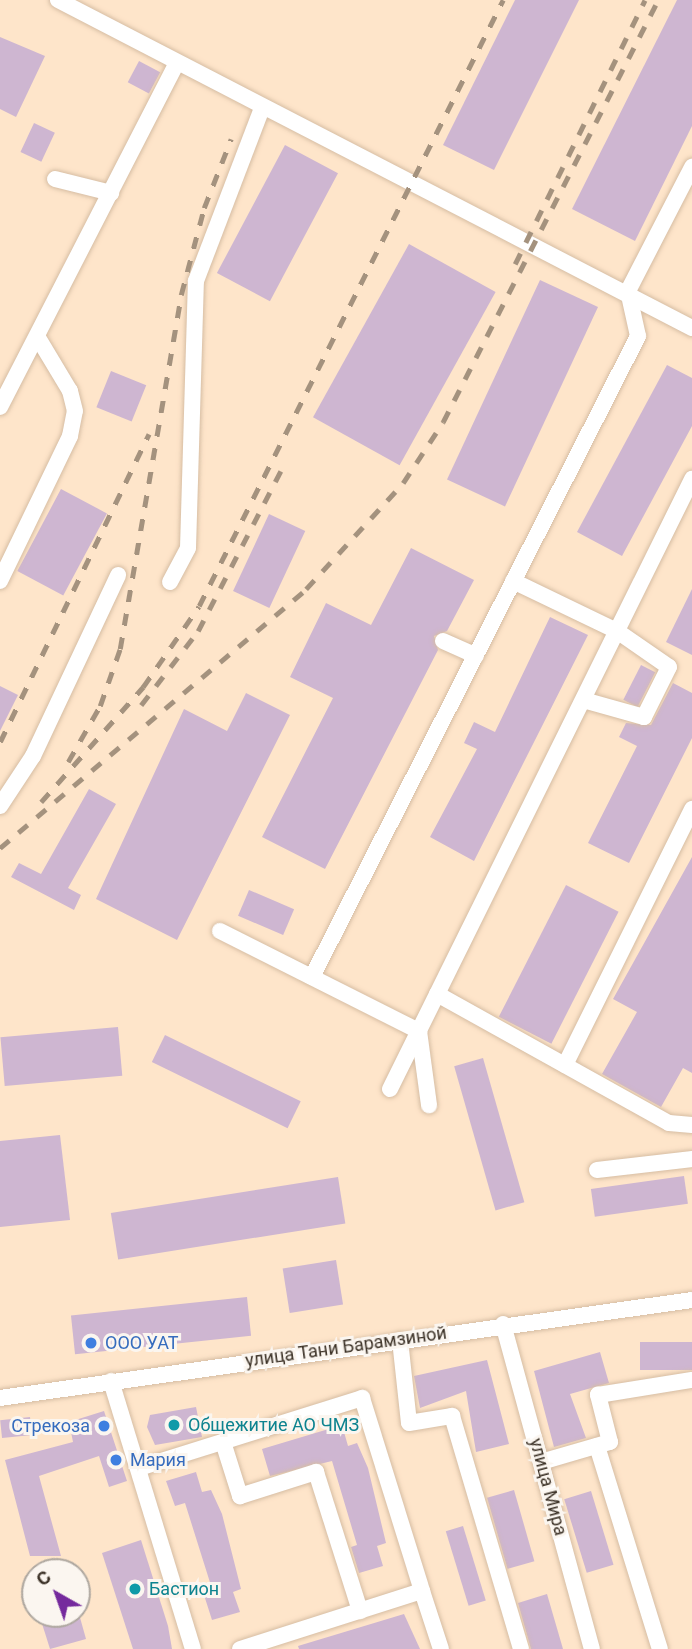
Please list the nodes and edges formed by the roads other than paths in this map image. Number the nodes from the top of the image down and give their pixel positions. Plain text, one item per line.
1 (58, 0) edge
2 (176, 64) junction
3 (262, 108) junction
4 (692, 167) edge
5 (55, 179) dead end
6 (111, 193) junction
7 (628, 290) junction
8 (692, 328) edge
9 (37, 336) junction
10 (0, 407) edge
11 (692, 479) edge
12 (118, 575) dead end
13 (0, 581) edge
14 (513, 581) junction
15 (170, 582) dead end
16 (617, 631) junction
17 (443, 641) dead end
18 (476, 656) junction
19 (583, 700) junction
20 (0, 806) edge
21 (692, 809) edge
22 (220, 931) dead end
23 (312, 977) junction
24 (438, 994) junction
25 (419, 1031) junction
26 (565, 1065) junction
27 (390, 1089) dead end
28 (429, 1105) dead end
29 (692, 1125) edge
30 (692, 1159) edge
31 (597, 1170) dead end
32 (692, 1300) edge
33 (503, 1324) junction
34 (400, 1340) junction
35 (692, 1380) edge
36 (111, 1381) junction
37 (0, 1398) edge
38 (223, 1442) junction
39 (597, 1446) junction
40 (541, 1462) junction
41 (139, 1468) junction
42 (422, 1591) junction
43 (360, 1611) junction
44 (278, 1643) edge
45 (193, 1649) edge
46 (240, 1649) edge
47 (441, 1649) edge
48 (521, 1649) edge
49 (592, 1649) edge
50 (660, 1649) edge

1 - 2 street
2 - 3 street
2 - 6 street
3 - 7 street
3 - 15 street
4 - 7 street
5 - 6 street
6 - 9 street
7 - 8 street
7 - 14 street
9 - 10 street
9 - 13 street
11 - 16 street
12 - 20 street
14 - 16 street
14 - 18 street
16 - 19 street
16 - 19 street
17 - 18 street
18 - 23 street
19 - 24 street
21 - 26 street
22 - 23 street
23 - 25 street
24 - 25 street
24 - 26 street
25 - 27 street
25 - 28 street
26 - 29 street
30 - 31 street
32 - 33 street, улица Тани Барамзиной
33 - 34 street, улица Тани Барамзиной
33 - 40 street, улица Мира
34 - 36 street, улица Тани Барамзиной
34 - 48 street
35 - 39 street
36 - 37 street, улица Тани Барамзиной
36 - 41 street
38 - 41 street
38 - 42 street
38 - 43 street
39 - 40 street
39 - 50 street
40 - 49 street, улица Мира
41 - 45 street
42 - 43 street
42 - 47 street
43 - 44 street
44 - 46 street

